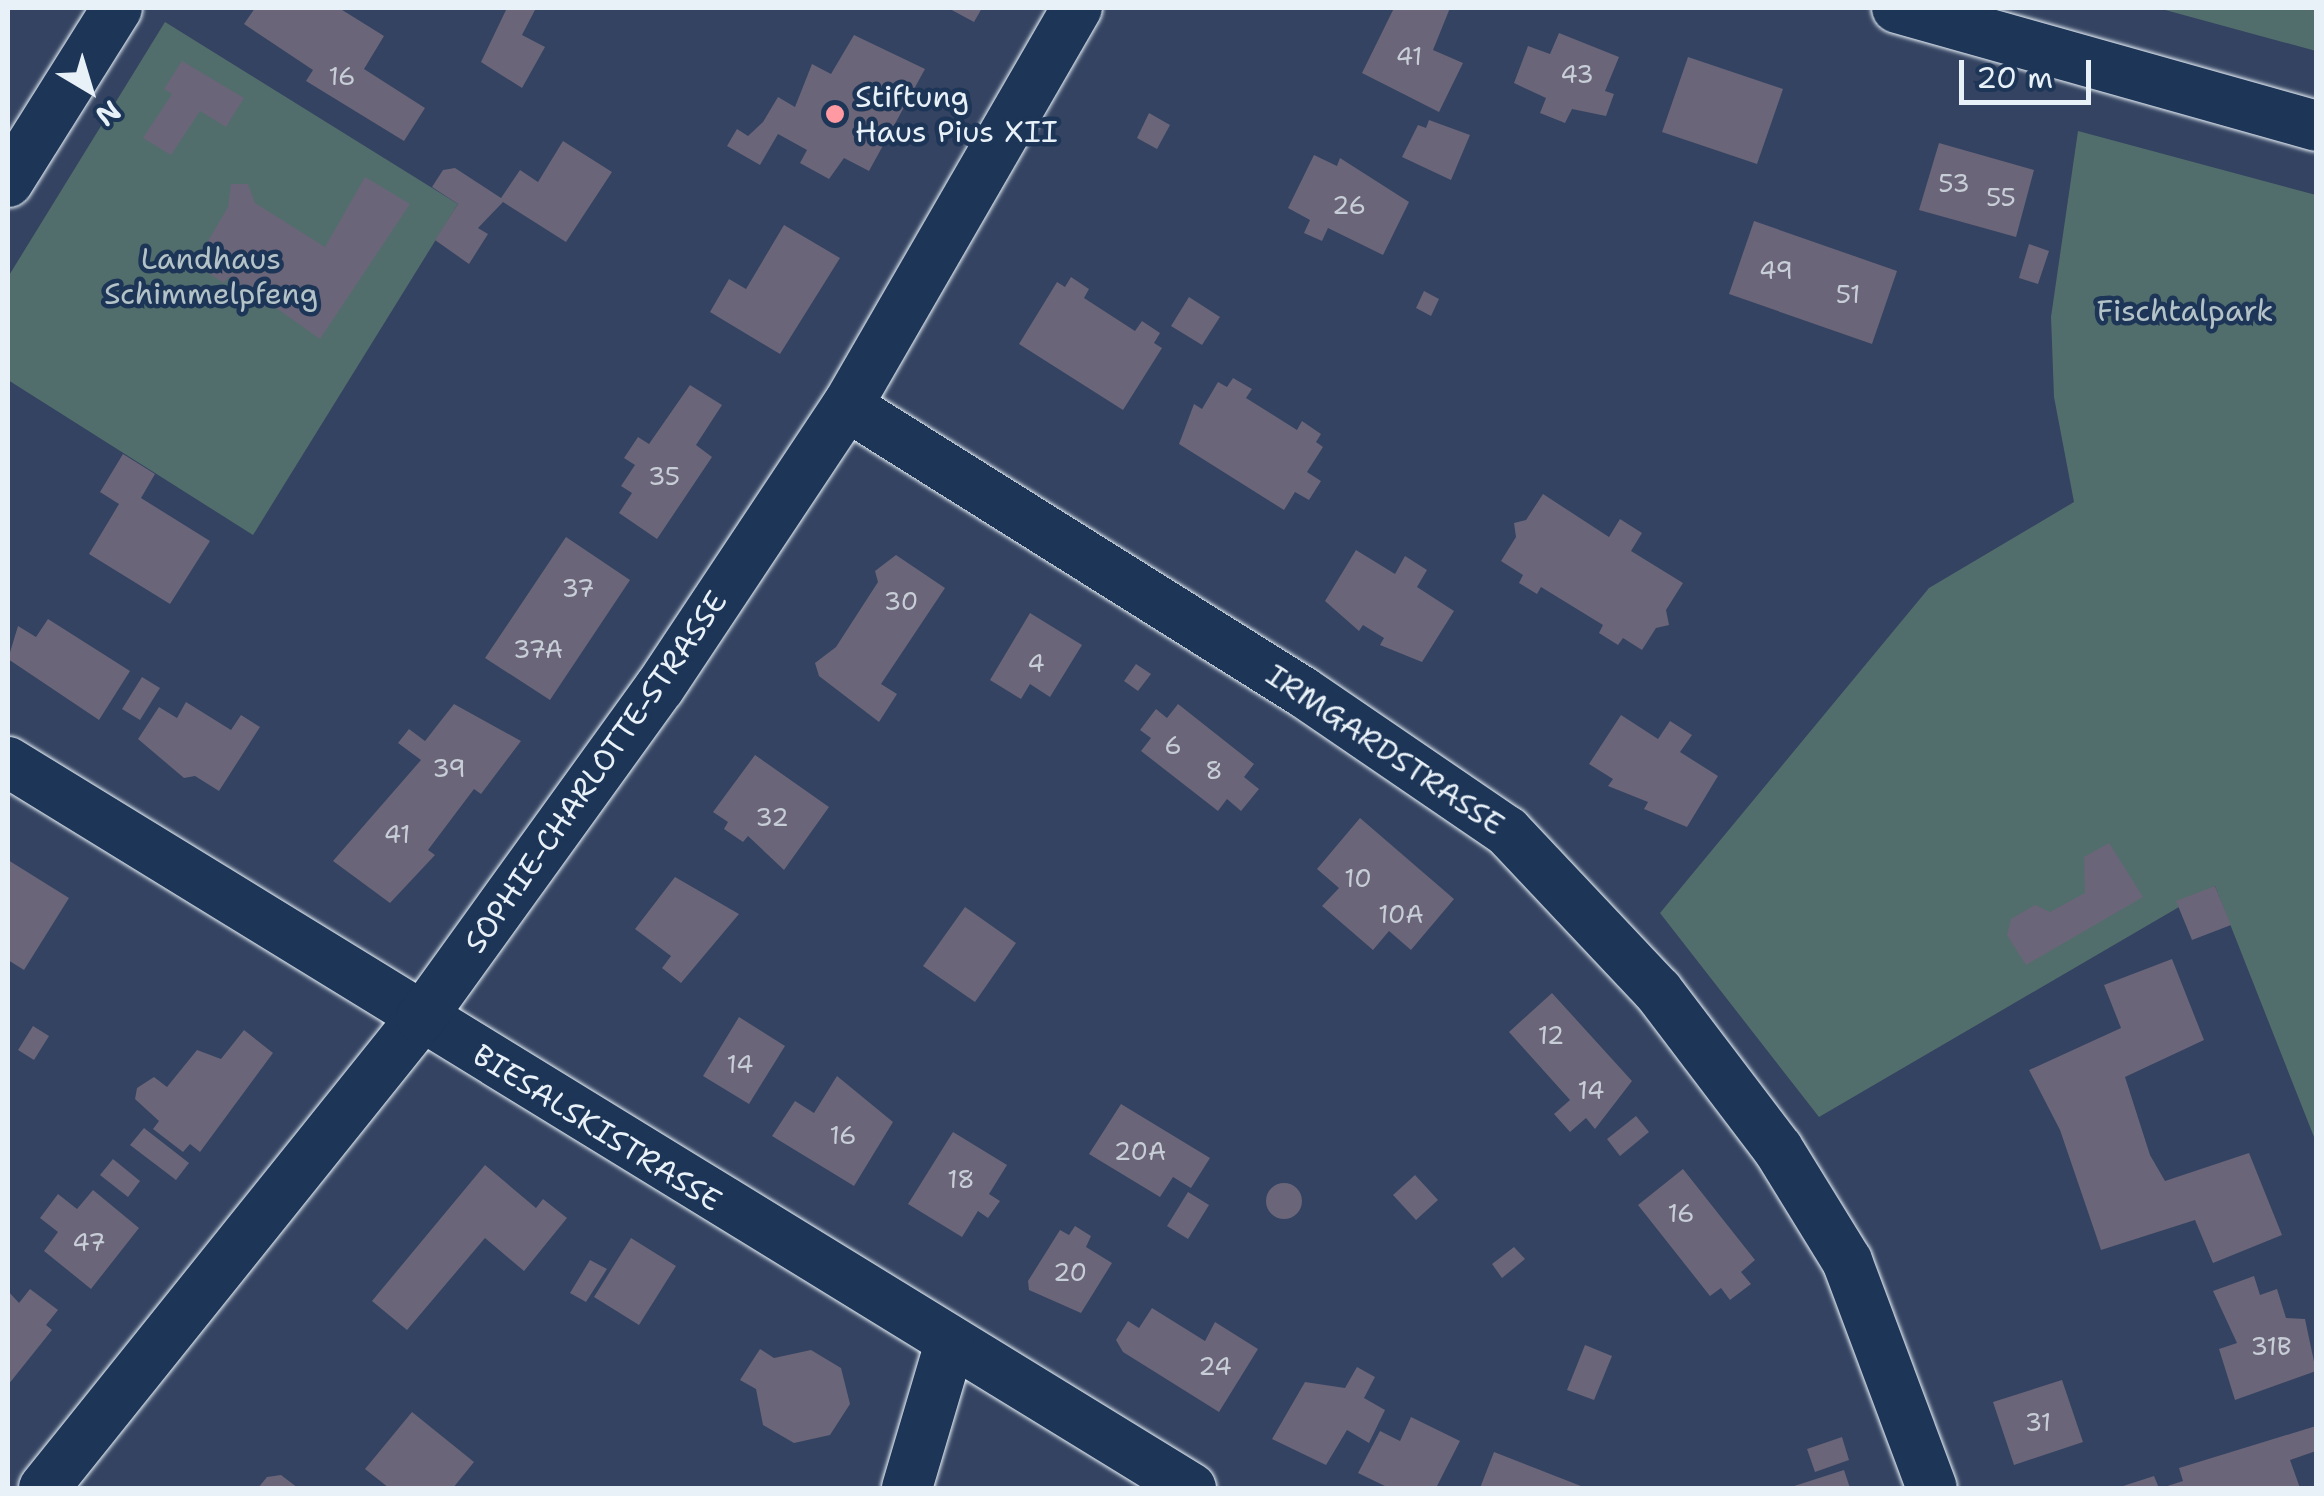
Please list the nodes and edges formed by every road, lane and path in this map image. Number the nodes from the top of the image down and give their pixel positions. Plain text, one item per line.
1 (117, 8) edge
2 (1077, 8) edge
3 (1897, 8) edge
4 (2316, 126) edge
5 (8, 182) edge
6 (847, 406) junction
7 (8, 762) edge
8 (421, 1018) junction
9 (949, 1346) junction
10 (44, 1488) edge
11 (907, 1488) edge
12 (1191, 1488) edge
13 (1932, 1488) edge

1 - 5 street
2 - 6 street, SOPHIE-CHARLOTTE-STRASSE
3 - 4 street
6 - 8 street, SOPHIE-CHARLOTTE-STRASSE
6 - 13 street, IRMGARDSTRASSE
7 - 8 street, BIESALSKISTRASSE
8 - 9 street, BIESALSKISTRASSE
8 - 10 street, SOPHIE-CHARLOTTE-STRASSE
9 - 11 street
9 - 12 street, BIESALSKISTRASSE

